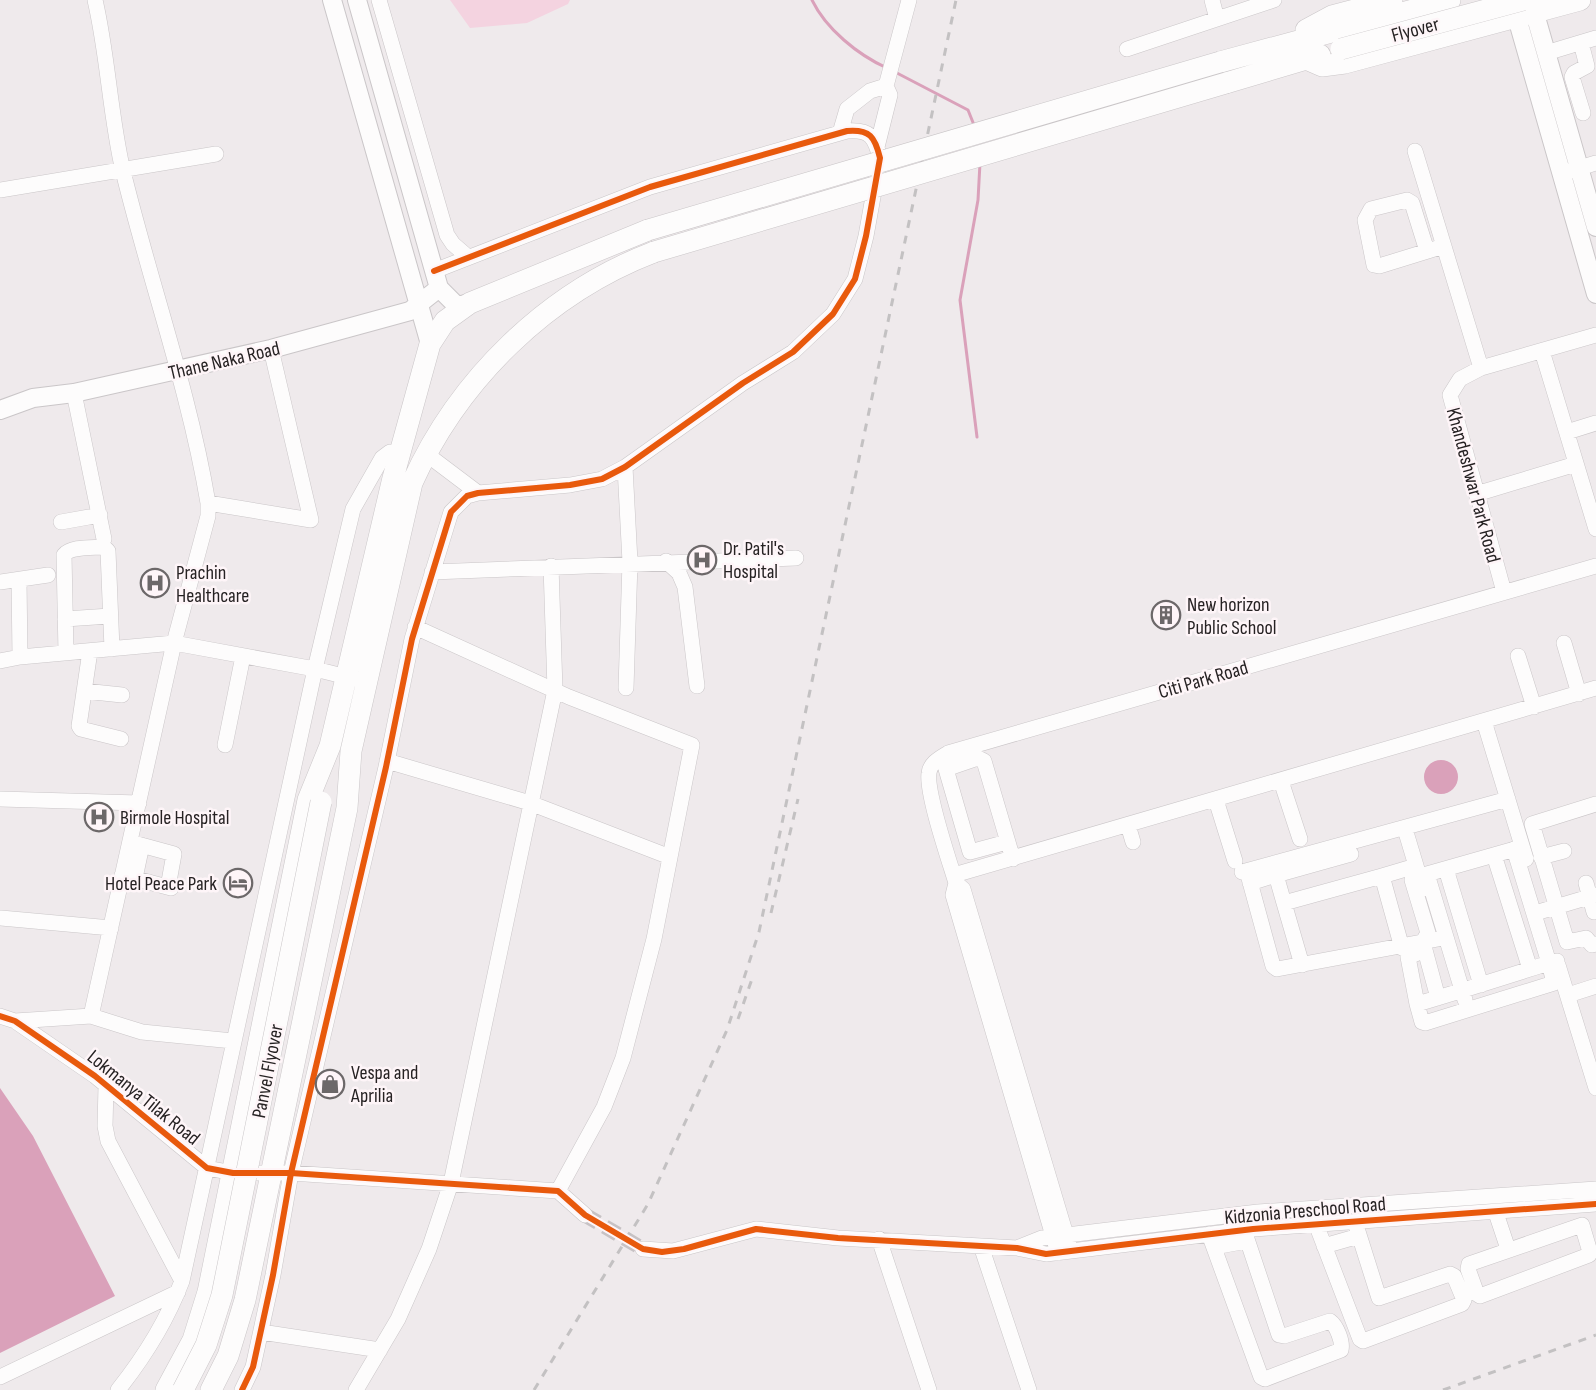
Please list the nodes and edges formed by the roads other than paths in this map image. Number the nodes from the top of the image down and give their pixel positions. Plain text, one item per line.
1 (95, 0) edge
2 (332, 0) edge
3 (357, 0) edge
4 (379, 0) edge
5 (909, 0) edge
6 (1212, 0) edge
7 (1274, 0) edge
8 (1392, 0) edge
9 (1450, 0) edge
10 (1580, 0) edge
11 (1523, 6) edge
12 (1217, 19) junction
13 (1338, 40) junction
14 (1590, 46) edge
15 (1127, 49) dead end
16 (1303, 50) junction
17 (1546, 53) junction
18 (887, 84) junction
19 (1583, 113) dead end
20 (840, 133) junction
21 (877, 147) junction
22 (1414, 151) dead end
23 (216, 154) dead end
24 (1579, 168) edge
25 (123, 169) junction
26 (0, 190) edge
27 (1596, 227) edge
28 (1444, 246) junction
29 (1427, 251) junction
30 (468, 257) junction
31 (436, 279) junction
32 (1596, 294) edge
33 (470, 303) junction
34 (419, 305) junction
35 (1596, 335) edge
36 (430, 344) junction
37 (272, 349) junction
38 (1542, 351) junction
39 (1481, 368) junction
40 (179, 370) junction
41 (74, 393) junction
42 (0, 410) edge
43 (1596, 423) edge
44 (1567, 432) junction
45 (425, 453) junction
46 (400, 454) junction
47 (1576, 464) junction
48 (625, 467) junction
49 (478, 492) junction
50 (1476, 494) junction
51 (208, 503) junction
52 (100, 515) junction
53 (61, 522) dead end
54 (1596, 529) edge
55 (104, 539) dead end
56 (796, 558) dead end
57 (666, 561) junction
58 (630, 562) junction
59 (551, 566) junction
60 (1596, 566) edge
61 (432, 572) junction
62 (48, 575) dead end
63 (19, 580) junction
64 (0, 582) edge
65 (1504, 592) junction
66 (110, 616) junction
67 (65, 619) junction
68 (415, 627) junction
69 (174, 643) junction
70 (1564, 643) dead end
71 (112, 649) junction
72 (90, 651) junction
73 (66, 653) junction
74 (243, 656) junction
75 (1518, 656) dead end
76 (20, 657) junction
77 (0, 661) edge
78 (315, 669) junction
79 (357, 680) junction
80 (697, 686) dead end
81 (626, 688) dead end
82 (1596, 688) edge
83 (555, 690) junction
84 (84, 691) junction
85 (1579, 694) junction
86 (122, 695) dead end
87 (1534, 707) junction
88 (1484, 721) junction
89 (121, 739) dead end
90 (225, 745) dead end
91 (330, 746) junction
92 (351, 751) junction
93 (980, 751) junction
94 (387, 761) junction
95 (1281, 781) junction
96 (0, 799) edge
97 (1508, 799) junction
98 (1216, 800) junction
99 (1590, 801) edge
100 (138, 803) junction
101 (530, 803) junction
102 (328, 804) junction
103 (1562, 809) junction
104 (1514, 818) junction
105 (1128, 825) junction
106 (1405, 835) junction
107 (1299, 840) dead end
108 (1007, 842) junction
109 (1133, 842) dead end
110 (136, 844) junction
111 (1518, 848) junction
112 (1564, 850) dead end
113 (1494, 855) junction
114 (670, 857) junction
115 (1542, 857) junction
116 (1013, 859) junction
117 (1446, 869) junction
118 (1247, 871) junction
119 (1418, 873) junction
120 (1276, 875) junction
121 (1382, 876) junction
122 (129, 877) junction
123 (955, 879) junction
124 (1590, 891) edge
125 (1284, 903) junction
126 (1549, 909) junction
127 (1594, 912) dead end
128 (1, 918) edge
129 (111, 928) junction
130 (1438, 939) junction
131 (1422, 943) junction
132 (1596, 944) edge
133 (1402, 948) junction
134 (1553, 962) junction
135 (1302, 966) junction
136 (1530, 969) junction
137 (1481, 985) junction
138 (1596, 986) edge
139 (1458, 992) junction
140 (1568, 995) junction
141 (1438, 998) junction
142 (1417, 1004) junction
143 (1468, 1011) junction
144 (91, 1016) junction
145 (7, 1019) edge
146 (233, 1041) junction
147 (106, 1086) junction
148 (1596, 1088) edge
149 (207, 1168) junction
150 (282, 1172) junction
151 (233, 1173) junction
152 (451, 1183) junction
153 (1596, 1189) edge
154 (558, 1191) junction
155 (1596, 1204) edge
156 (1576, 1205) junction
157 (1386, 1212) junction
158 (1496, 1212) junction
159 (585, 1215) tunnel mouth
160 (1316, 1224) junction
161 (1582, 1226) junction
162 (1357, 1229) junction
163 (1246, 1235) junction
164 (872, 1239) junction
165 (1212, 1241) junction
166 (1062, 1244) junction
167 (981, 1246) junction
168 (1324, 1246) junction
169 (643, 1249) tunnel mouth
170 (1508, 1249) junction
171 (180, 1287) junction
172 (261, 1332) junction
173 (380, 1350) junction
174 (0, 1377) edge
175 (118, 1390) edge
176 (166, 1390) edge
177 (183, 1390) edge
178 (198, 1390) edge
179 (211, 1390) edge
180 (242, 1390) edge
181 (356, 1390) edge
182 (929, 1390) edge
183 (1029, 1390) edge

1 - 25 street
2 - 34 main road
3 - 31 main road
4 - 30 street
5 - 18 street
6 - 12 street
7 - 12 street
8 - 16 highway
9 - 13 highway, Flyover
10 - 11 highway
11 - 13 highway, Flyover, bridge
11 - 16 highway
11 - 17 main road
11 - 24 main road
12 - 15 street
13 - 16 highway, Flyover
14 - 17 street
14 - 19 street
16 - 33 highway, bridge
16 - 45 highway, bridge
17 - 24 main road
18 - 20 street
18 - 21 street
20 - 21 street
20 - 30 street
21 - 48 street
22 - 28 street
23 - 25 street
24 - 27 main road
24 - 32 main road
25 - 26 street
25 - 40 street
28 - 29 street
28 - 39 street
29 - 29 street
30 - 31 street
31 - 33 main road
31 - 34 main road, Thane Naka Road
33 - 36 highway
34 - 36 main road
34 - 37 main road, Thane Naka Road
35 - 38 street, Khandeshwar Park Road
36 - 46 highway
37 - 40 main road, Thane Naka Road
37 - 51 street
38 - 39 street, Khandeshwar Park Road
38 - 44 street
39 - 50 street, Khandeshwar Park Road
40 - 41 main road, Thane Naka Road
40 - 51 street
41 - 42 main road, Thane Naka Road
41 - 52 street
43 - 44 street
44 - 47 street
45 - 49 street
45 - 79 highway
46 - 78 street
46 - 79 highway
47 - 50 street
47 - 54 street
48 - 49 street
48 - 58 street
49 - 61 street
50 - 65 street, Khandeshwar Park Road
51 - 69 street
52 - 53 street
52 - 55 street
56 - 57 street
57 - 58 street
57 - 80 street
58 - 59 street
58 - 81 street
59 - 61 street
59 - 83 street
60 - 65 street, Citi Park Road
61 - 68 street
62 - 63 street
63 - 64 street
63 - 76 street
65 - 93 street, Citi Park Road
66 - 67 street
66 - 67 street
66 - 71 street
67 - 73 street
68 - 83 street
68 - 94 street
69 - 71 street
69 - 74 street
69 - 100 street
70 - 85 street
71 - 72 street
72 - 73 street
72 - 84 street
73 - 76 street
74 - 78 street
74 - 90 street
75 - 87 street
76 - 77 street
78 - 79 street
78 - 146 street
79 - 91 highway
79 - 92 highway
82 - 85 street
83 - 101 street
83 - 114 street
84 - 86 street
84 - 89 street
85 - 87 street
87 - 88 street
88 - 95 street
88 - 97 street
91 - 102 highway, Panvel Flyover
91 - 151 highway
92 - 102 highway, Panvel Flyover
92 - 150 highway
93 - 108 street
93 - 108 street
93 - 123 street, Citi Park Road
94 - 101 street
94 - 150 street
95 - 98 street
95 - 107 street
96 - 100 street
97 - 104 street
97 - 106 street
98 - 105 street
98 - 118 street
99 - 103 street
100 - 110 street
101 - 114 street
101 - 152 street
102 - 177 highway, Panvel Flyover, bridge
102 - 178 highway, Panvel Flyover
103 - 104 street
103 - 115 street
104 - 111 street
105 - 109 street
105 - 116 street
106 - 118 street
106 - 119 street
106 - 120 street
108 - 116 street
110 - 122 street
110 - 122 street
111 - 113 street
111 - 126 street
111 - 134 street
112 - 115 street
113 - 117 street
113 - 136 street
114 - 154 street
115 - 126 street
116 - 123 street
117 - 119 street
117 - 137 street
118 - 120 street
118 - 135 street
119 - 121 street
119 - 130 street
119 - 131 street
119 - 139 street
120 - 125 street
121 - 125 street
121 - 133 street
122 - 129 street
123 - 166 street
124 - 126 street
124 - 127 street
125 - 135 street
126 - 132 street
126 - 134 street
128 - 129 street
129 - 144 street
130 - 131 street
130 - 139 street
131 - 133 street
133 - 135 street
134 - 136 street
134 - 140 street
134 - 143 street
136 - 137 street
137 - 139 street
138 - 140 street
139 - 141 street
139 - 143 street
140 - 148 street
141 - 142 street
141 - 142 street
142 - 143 street
144 - 145 street
144 - 146 street
145 - 147 street, Lokmanya Tilak Road
146 - 149 street
147 - 149 street, Lokmanya Tilak Road
147 - 171 street
149 - 151 street
149 - 171 street
150 - 151 street
150 - 152 street
150 - 172 street
150 - 179 highway
151 - 176 highway
152 - 154 street
152 - 173 street
153 - 157 street, Kidzonia Preschool Road
154 - 159 street
155 - 156 street, Kidzonia Preschool Road
156 - 158 street, Kidzonia Preschool Road
156 - 161 street
157 - 158 street, Kidzonia Preschool Road
157 - 162 street, Kidzonia Preschool Road
157 - 166 street, Kidzonia Preschool Road
158 - 170 street
160 - 162 street, Kidzonia Preschool Road
160 - 163 street, Kidzonia Preschool Road
160 - 168 street
161 - 170 street
161 - 170 street
162 - 168 street
162 - 168 street
163 - 165 street, Kidzonia Preschool Road
163 - 165 street
164 - 167 street, Kidzonia Preschool Road
164 - 169 street, Kidzonia Preschool Road
164 - 182 street
165 - 166 street, Kidzonia Preschool Road
166 - 167 street, Kidzonia Preschool Road
167 - 183 street
171 - 174 street
171 - 175 street
172 - 173 street
172 - 180 street
173 - 181 street

